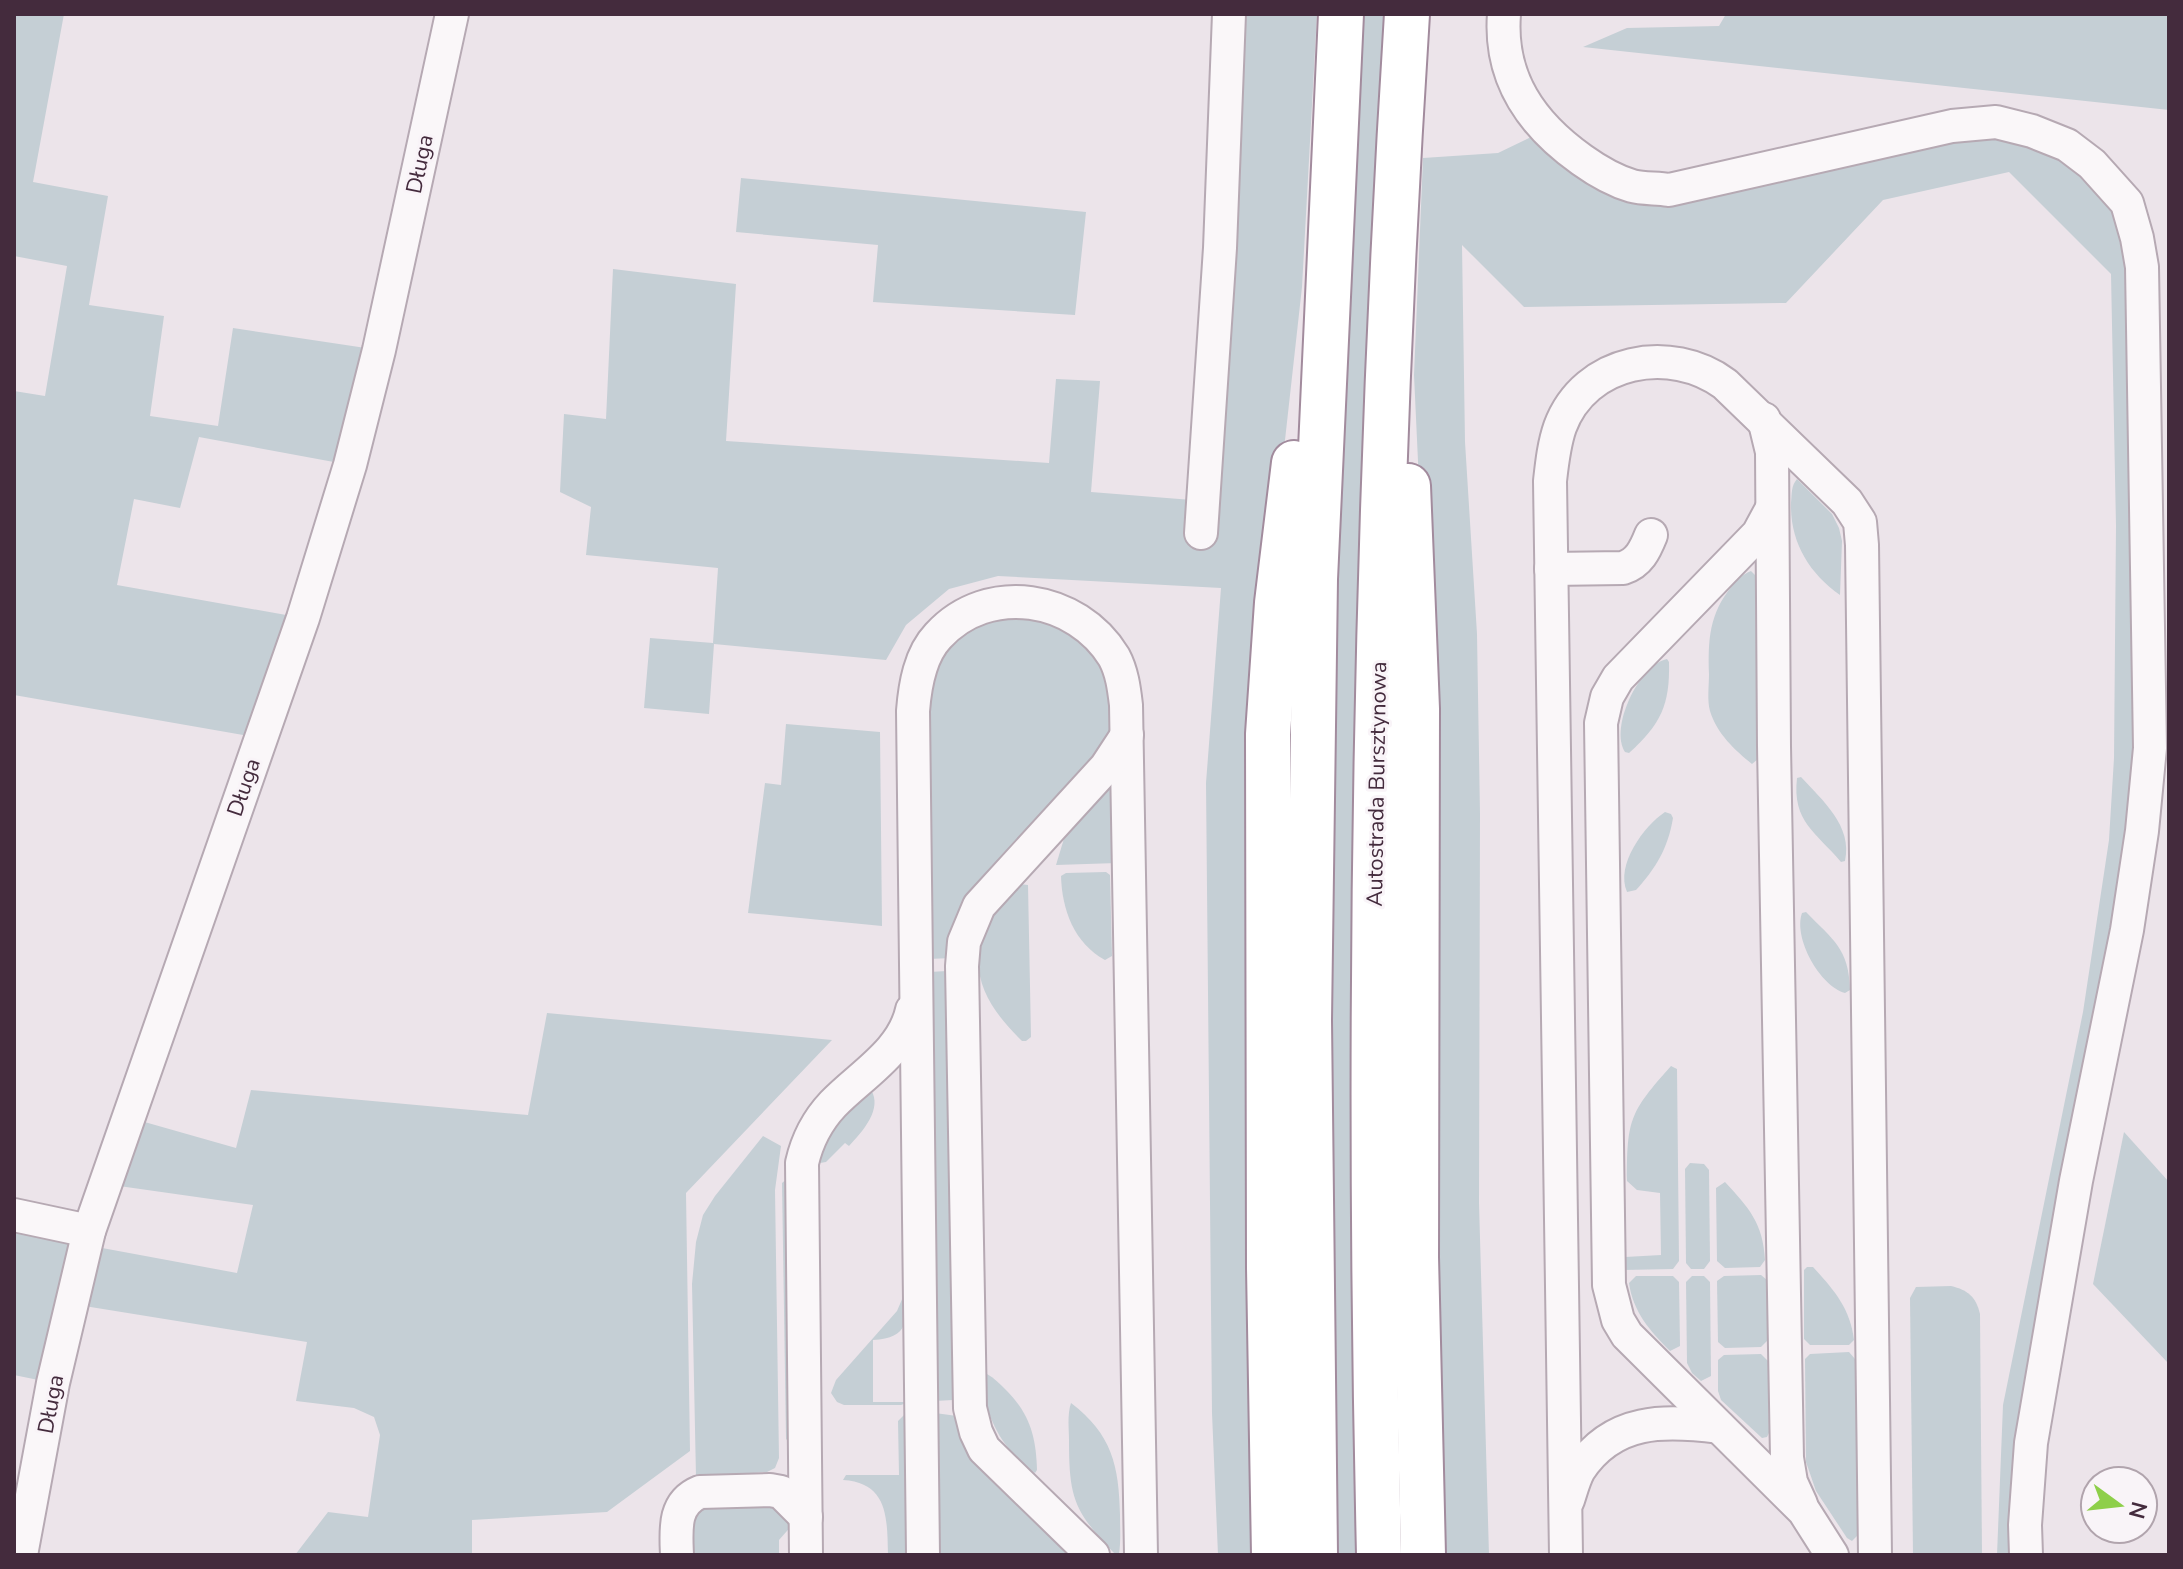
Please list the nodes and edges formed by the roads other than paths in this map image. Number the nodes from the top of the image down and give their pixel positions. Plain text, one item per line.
1 (1229, 14) edge
2 (1341, 14) edge
3 (1407, 14) edge
4 (1504, 14) edge
5 (443, 16) edge
6 (1338, 83) junction
7 (1402, 102) junction
8 (1764, 419) junction
9 (1771, 510) junction
10 (1201, 533) dead end
11 (1651, 535) dead end
12 (1551, 569) junction
13 (1127, 735) junction
14 (915, 995) junction
15 (14, 1215) edge
16 (89, 1231) junction
17 (1719, 1427) junction
18 (1565, 1509) junction
19 (1804, 1511) junction
20 (806, 1517) junction
21 (21, 1555) edge
22 (677, 1555) edge
23 (806, 1555) edge
24 (923, 1555) edge
25 (1093, 1555) edge
26 (1141, 1555) edge
27 (1274, 1555) edge
28 (1315, 1555) edge
29 (1379, 1555) edge
30 (1423, 1555) edge
31 (1566, 1555) edge
32 (1832, 1555) edge
33 (1875, 1555) edge
34 (2026, 1555) edge

1 - 10 street
2 - 6 highway
3 - 7 highway, Autostrada Bursztynowa
4 - 34 street
5 - 16 street, Długa
6 - 27 highway
6 - 28 highway
7 - 29 highway, Autostrada Bursztynowa
7 - 30 highway
8 - 9 street
8 - 12 street
8 - 33 street
9 - 17 street
9 - 19 street
11 - 12 street
12 - 18 street
13 - 14 street
13 - 25 street
13 - 26 street
14 - 20 street
14 - 24 street
15 - 16 street
16 - 21 street, Długa
17 - 18 street
17 - 19 street
18 - 31 street
19 - 32 street
20 - 22 street
20 - 23 street

